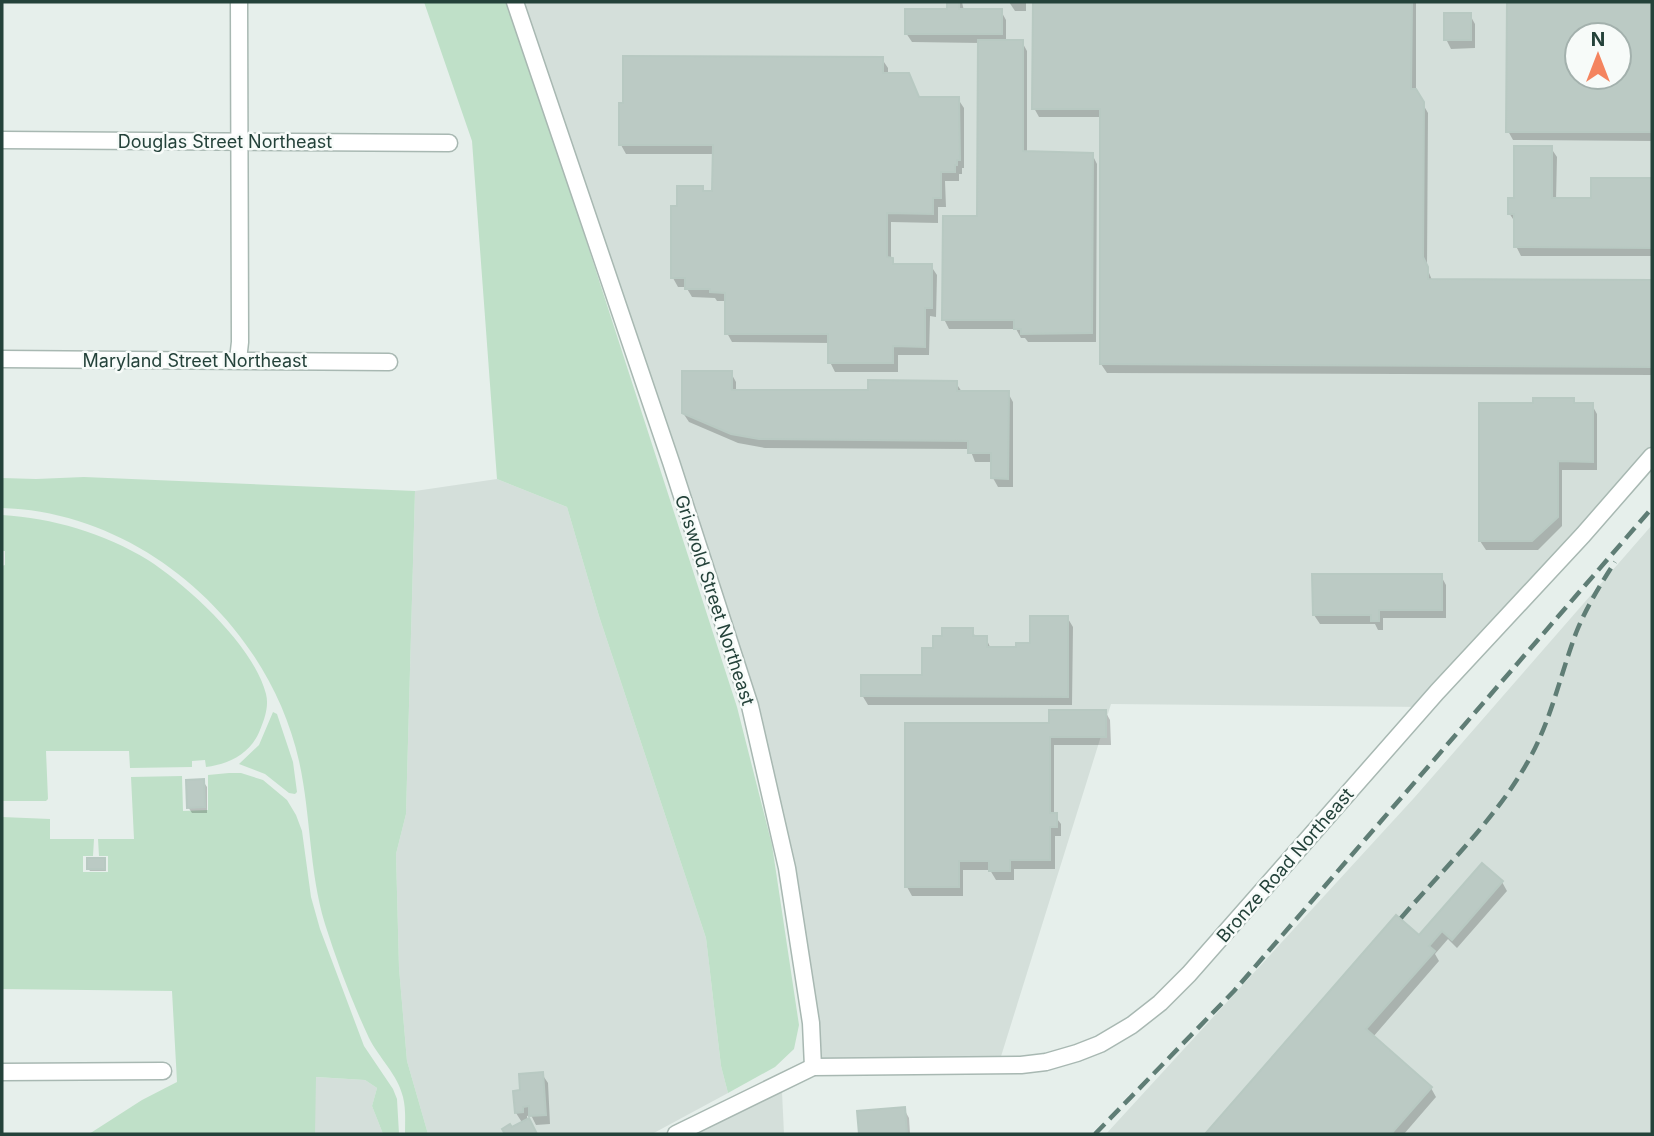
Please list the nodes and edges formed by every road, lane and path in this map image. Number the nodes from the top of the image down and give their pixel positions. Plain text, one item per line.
1 (239, 2) edge
2 (515, 2) edge
3 (2, 140) edge
4 (239, 141) junction
5 (449, 143) dead end
6 (2, 359) edge
7 (238, 360) junction
8 (389, 362) dead end
9 (1652, 456) edge
10 (813, 1067) junction
11 (163, 1071) dead end
12 (2, 1072) edge
13 (676, 1134) edge

1 - 4 street
2 - 10 street, Griswold Street Northeast
3 - 4 street, Douglas Street Northeast
4 - 5 street, Douglas Street Northeast
4 - 7 street
6 - 7 street, Maryland Street Northeast
7 - 8 street, Maryland Street Northeast
9 - 10 street, Bronze Road Northeast
10 - 13 street
11 - 12 street

